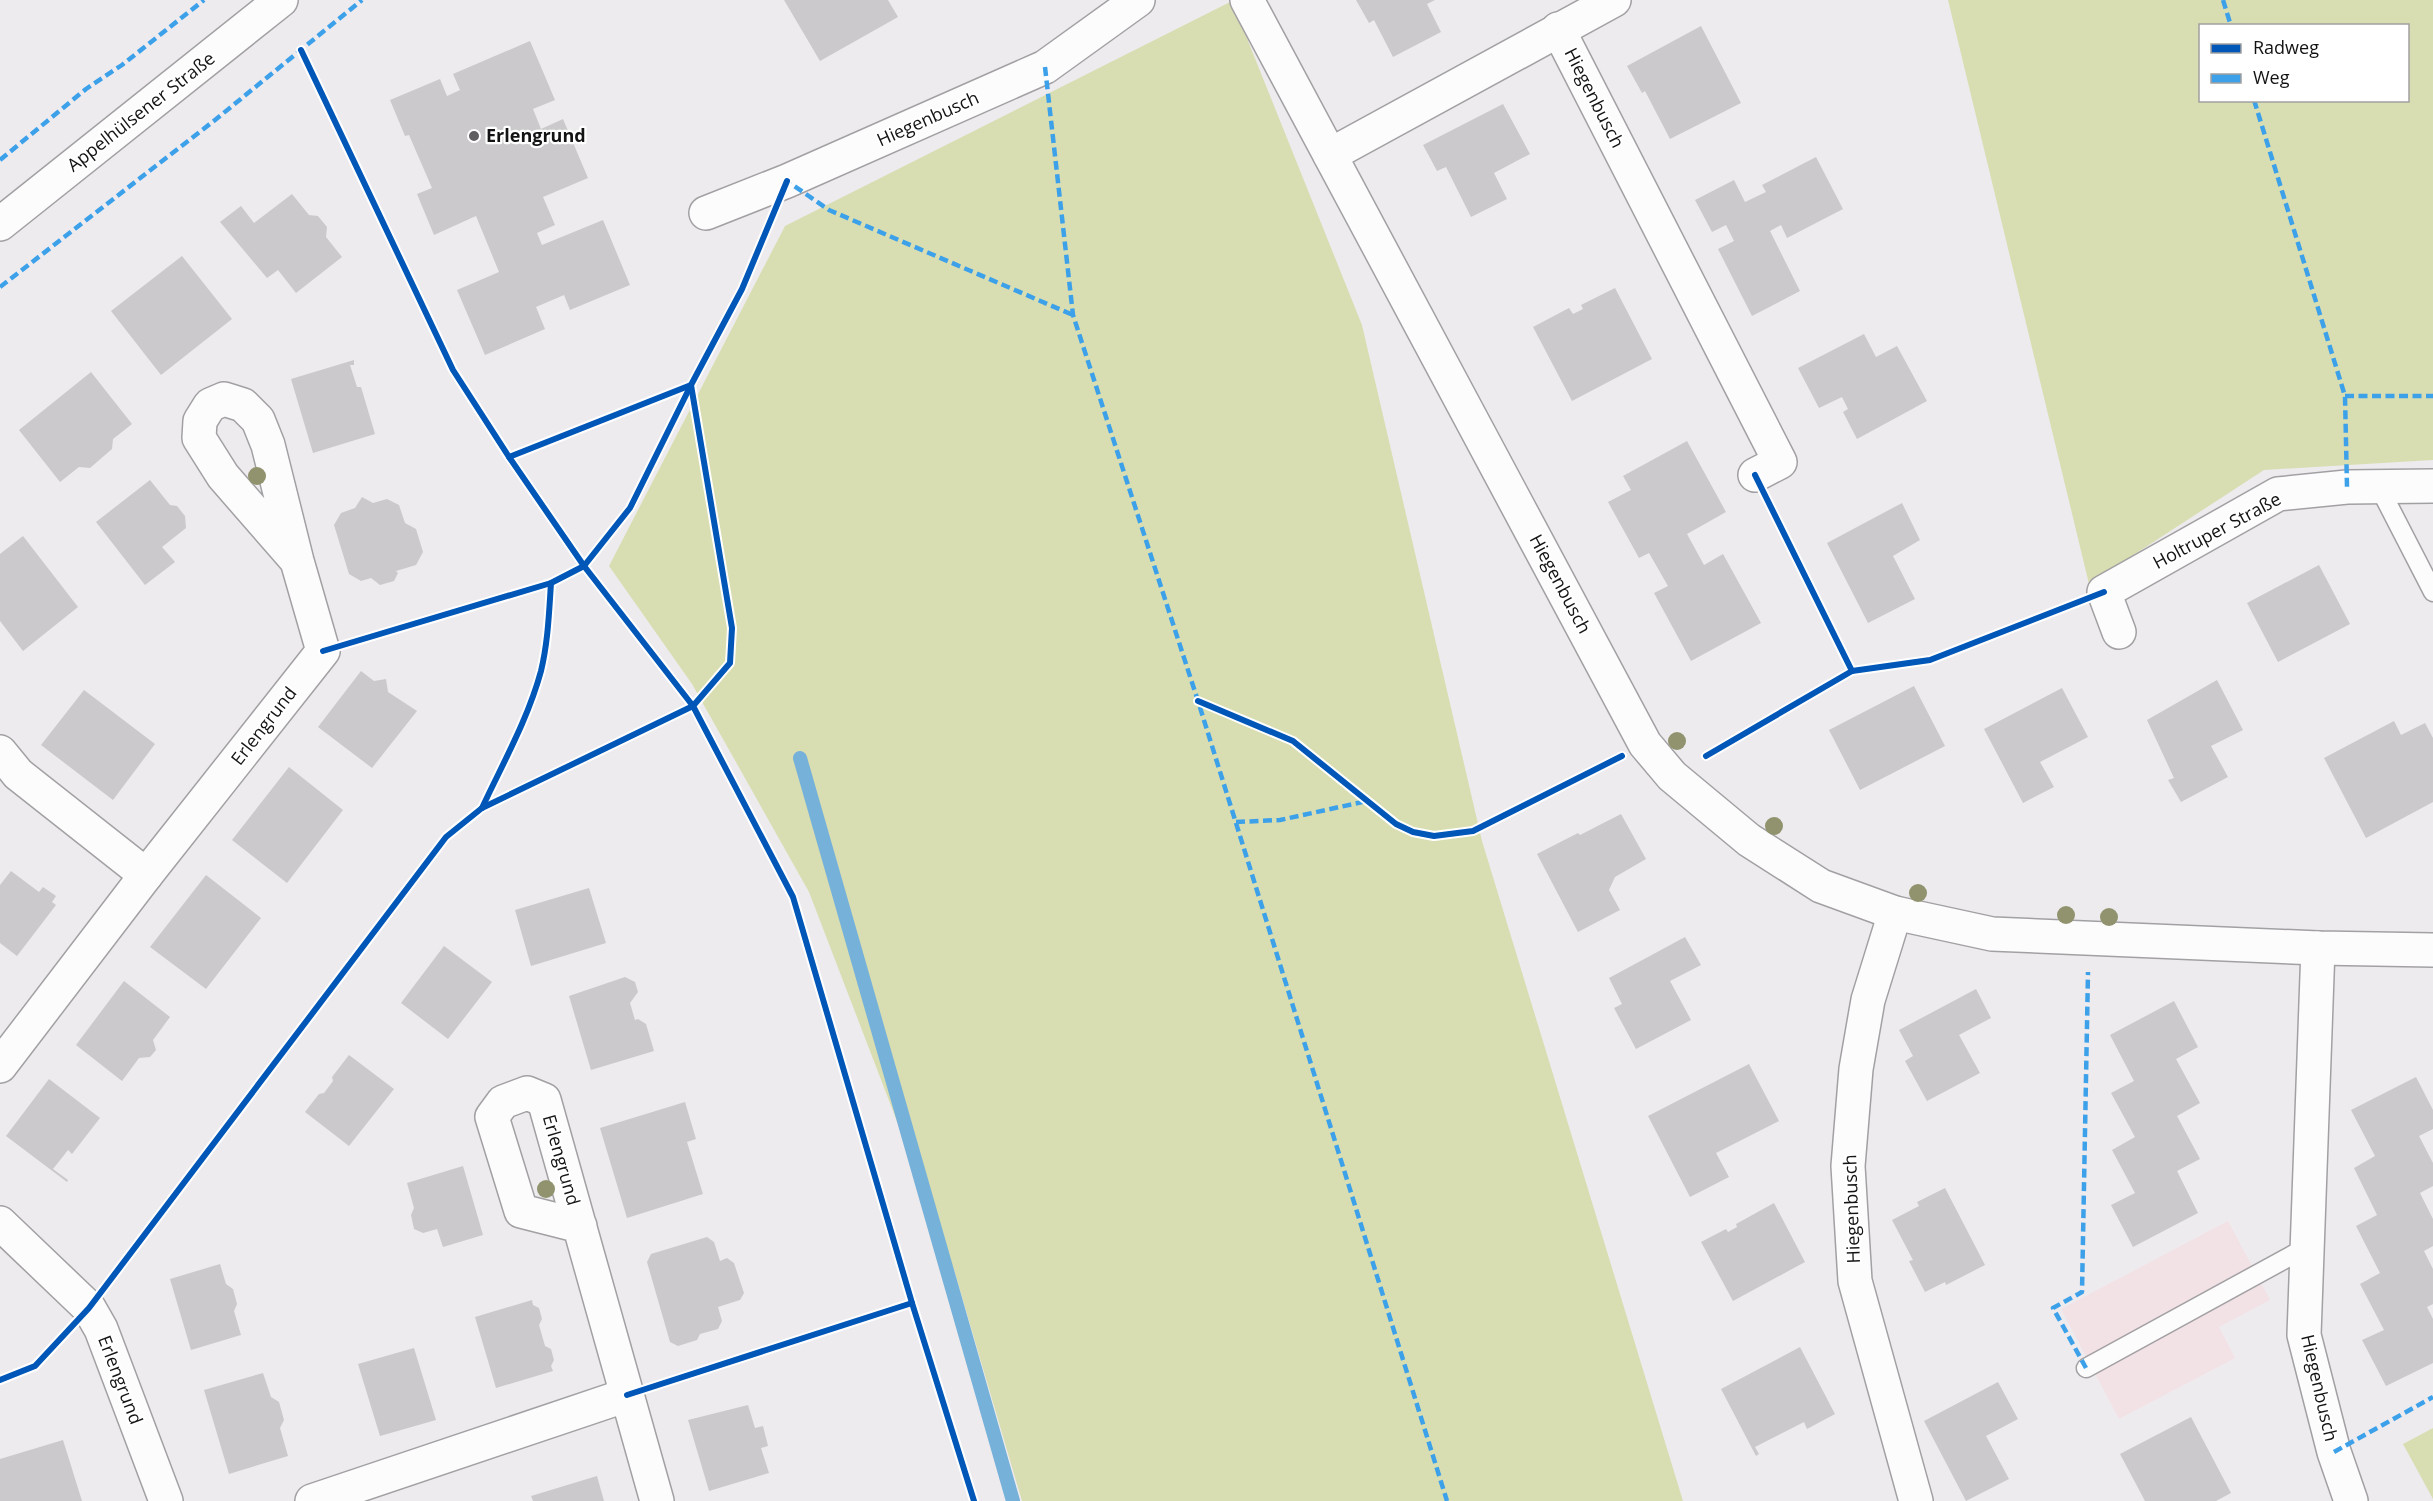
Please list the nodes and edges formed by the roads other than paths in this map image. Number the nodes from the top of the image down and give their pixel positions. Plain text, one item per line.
1 (281, 0) edge
2 (1138, 0) edge
3 (1247, 0) edge
4 (1614, 0) edge
5 (1558, 29) junction
6 (1330, 154) junction
7 (706, 213) dead end
8 (0, 224) edge
9 (1755, 476) dead end
10 (2433, 486) edge
11 (2379, 487) junction
12 (297, 561) dead end
13 (2433, 592) edge
14 (2118, 632) dead end
15 (0, 752) edge
16 (146, 874) junction
17 (1895, 913) junction
18 (2318, 948) junction
19 (2433, 950) edge
20 (0, 1066) edge
21 (0, 1223) edge
22 (580, 1226) dead end
23 (2307, 1247) junction
24 (2086, 1368) dead end
25 (627, 1395) junction
26 (166, 1501) edge
27 (312, 1501) edge
28 (657, 1501) edge
29 (1916, 1501) edge
30 (2351, 1501) edge

1 - 8 street, Appelhülsener Straße
2 - 7 street, Hiegenbusch
3 - 6 street, Hiegenbusch
4 - 5 street, Hiegenbusch
5 - 6 street, Hiegenbusch
5 - 9 street, Hiegenbusch
6 - 17 street, Hiegenbusch
10 - 11 street, Holtruper Straße
11 - 13 lane
11 - 14 street, Holtruper Straße
12 - 16 street, Erlengrund
15 - 16 street
16 - 20 street, Erlengrund
17 - 18 street, Hiegenbusch
17 - 29 street, Hiegenbusch
18 - 19 street, Hiegenbusch
18 - 23 street, Hiegenbusch
21 - 26 street, Erlengrund
22 - 25 street, Erlengrund
23 - 24 lane
23 - 30 street, Hiegenbusch
25 - 27 street
25 - 28 street, Erlengrund

